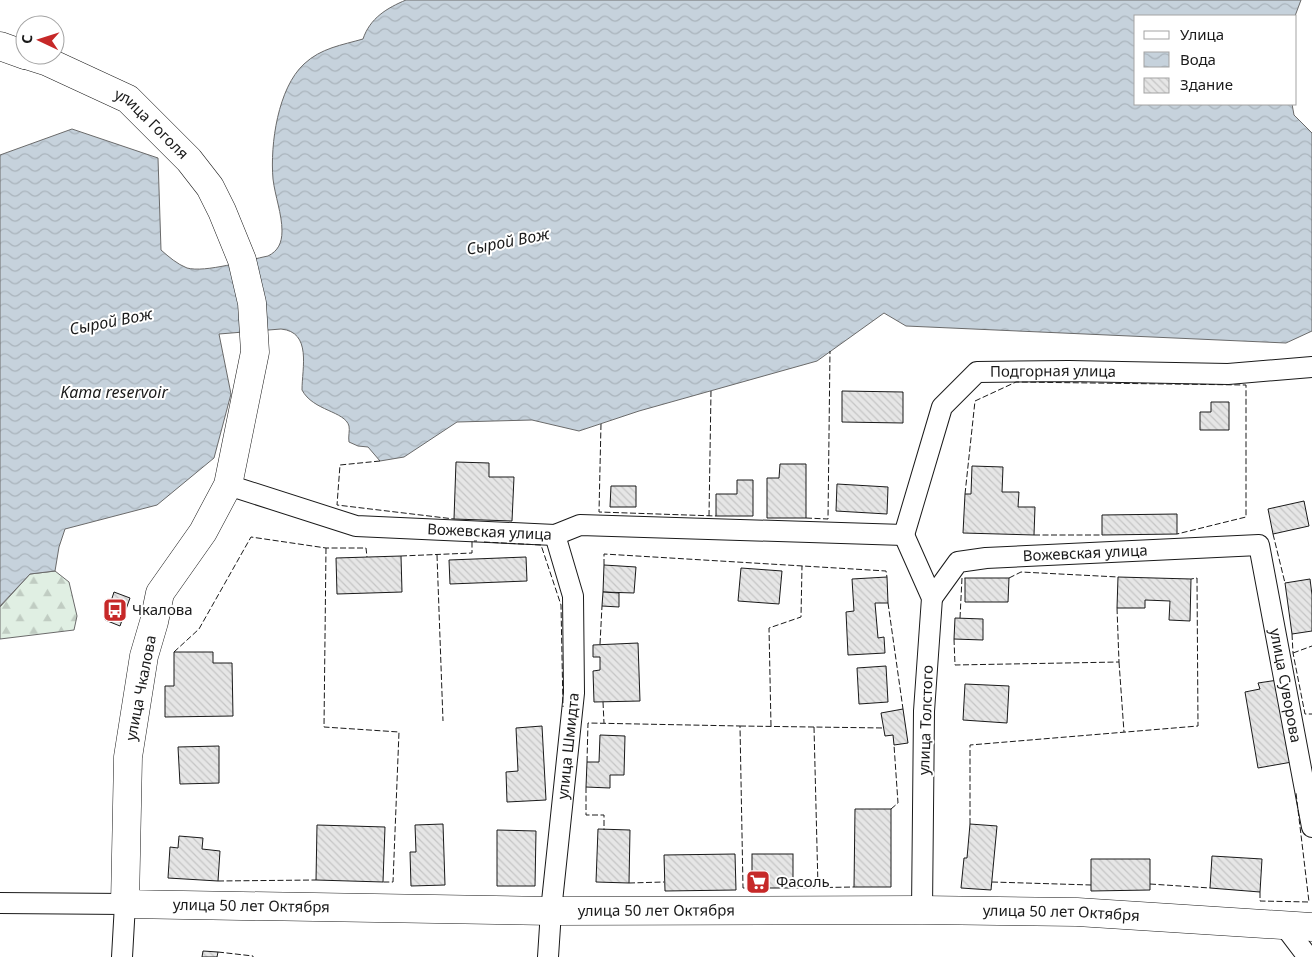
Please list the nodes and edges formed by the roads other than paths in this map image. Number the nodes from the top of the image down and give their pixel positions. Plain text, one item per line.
1 (0, 46) edge
2 (15, 51) edge
3 (54, 65) edge
4 (255, 352) joint
5 (1312, 367) edge
6 (228, 485) junction
7 (555, 535) junction
8 (904, 536) junction
9 (1259, 545) joint
10 (932, 598) junction
11 (1312, 827) edge
12 (0, 903) edge
13 (125, 904) junction
14 (922, 910) junction
15 (551, 911) junction
16 (1283, 924) junction
17 (1312, 927) edge
18 (122, 957) edge
19 (548, 957) edge
20 (1308, 957) edge

1 - 2 main road, улица Гоголя
3 - 4 main road, улица Гоголя
4 - 6 main road, улица Чкалова
5 - 8 street, Подгорная улица
6 - 7 street, Вожевская улица
6 - 13 main road, улица Чкалова
7 - 8 street, Вожевская улица
7 - 15 street, улица Шмидта
8 - 10 street, улица Толстого
9 - 10 street, Вожевская улица
9 - 11 street, улица Суворова
10 - 14 street, улица Толстого
12 - 13 street, улица 50 лет Октября
13 - 15 main road, улица 50 лет Октября
13 - 18 street, улица Чкалова
14 - 15 main road, улица 50 лет Октября
14 - 16 main road, улица 50 лет Октября
15 - 19 street, улица Шмидта
16 - 17 main road, улица 50 лет Октября
16 - 20 street

